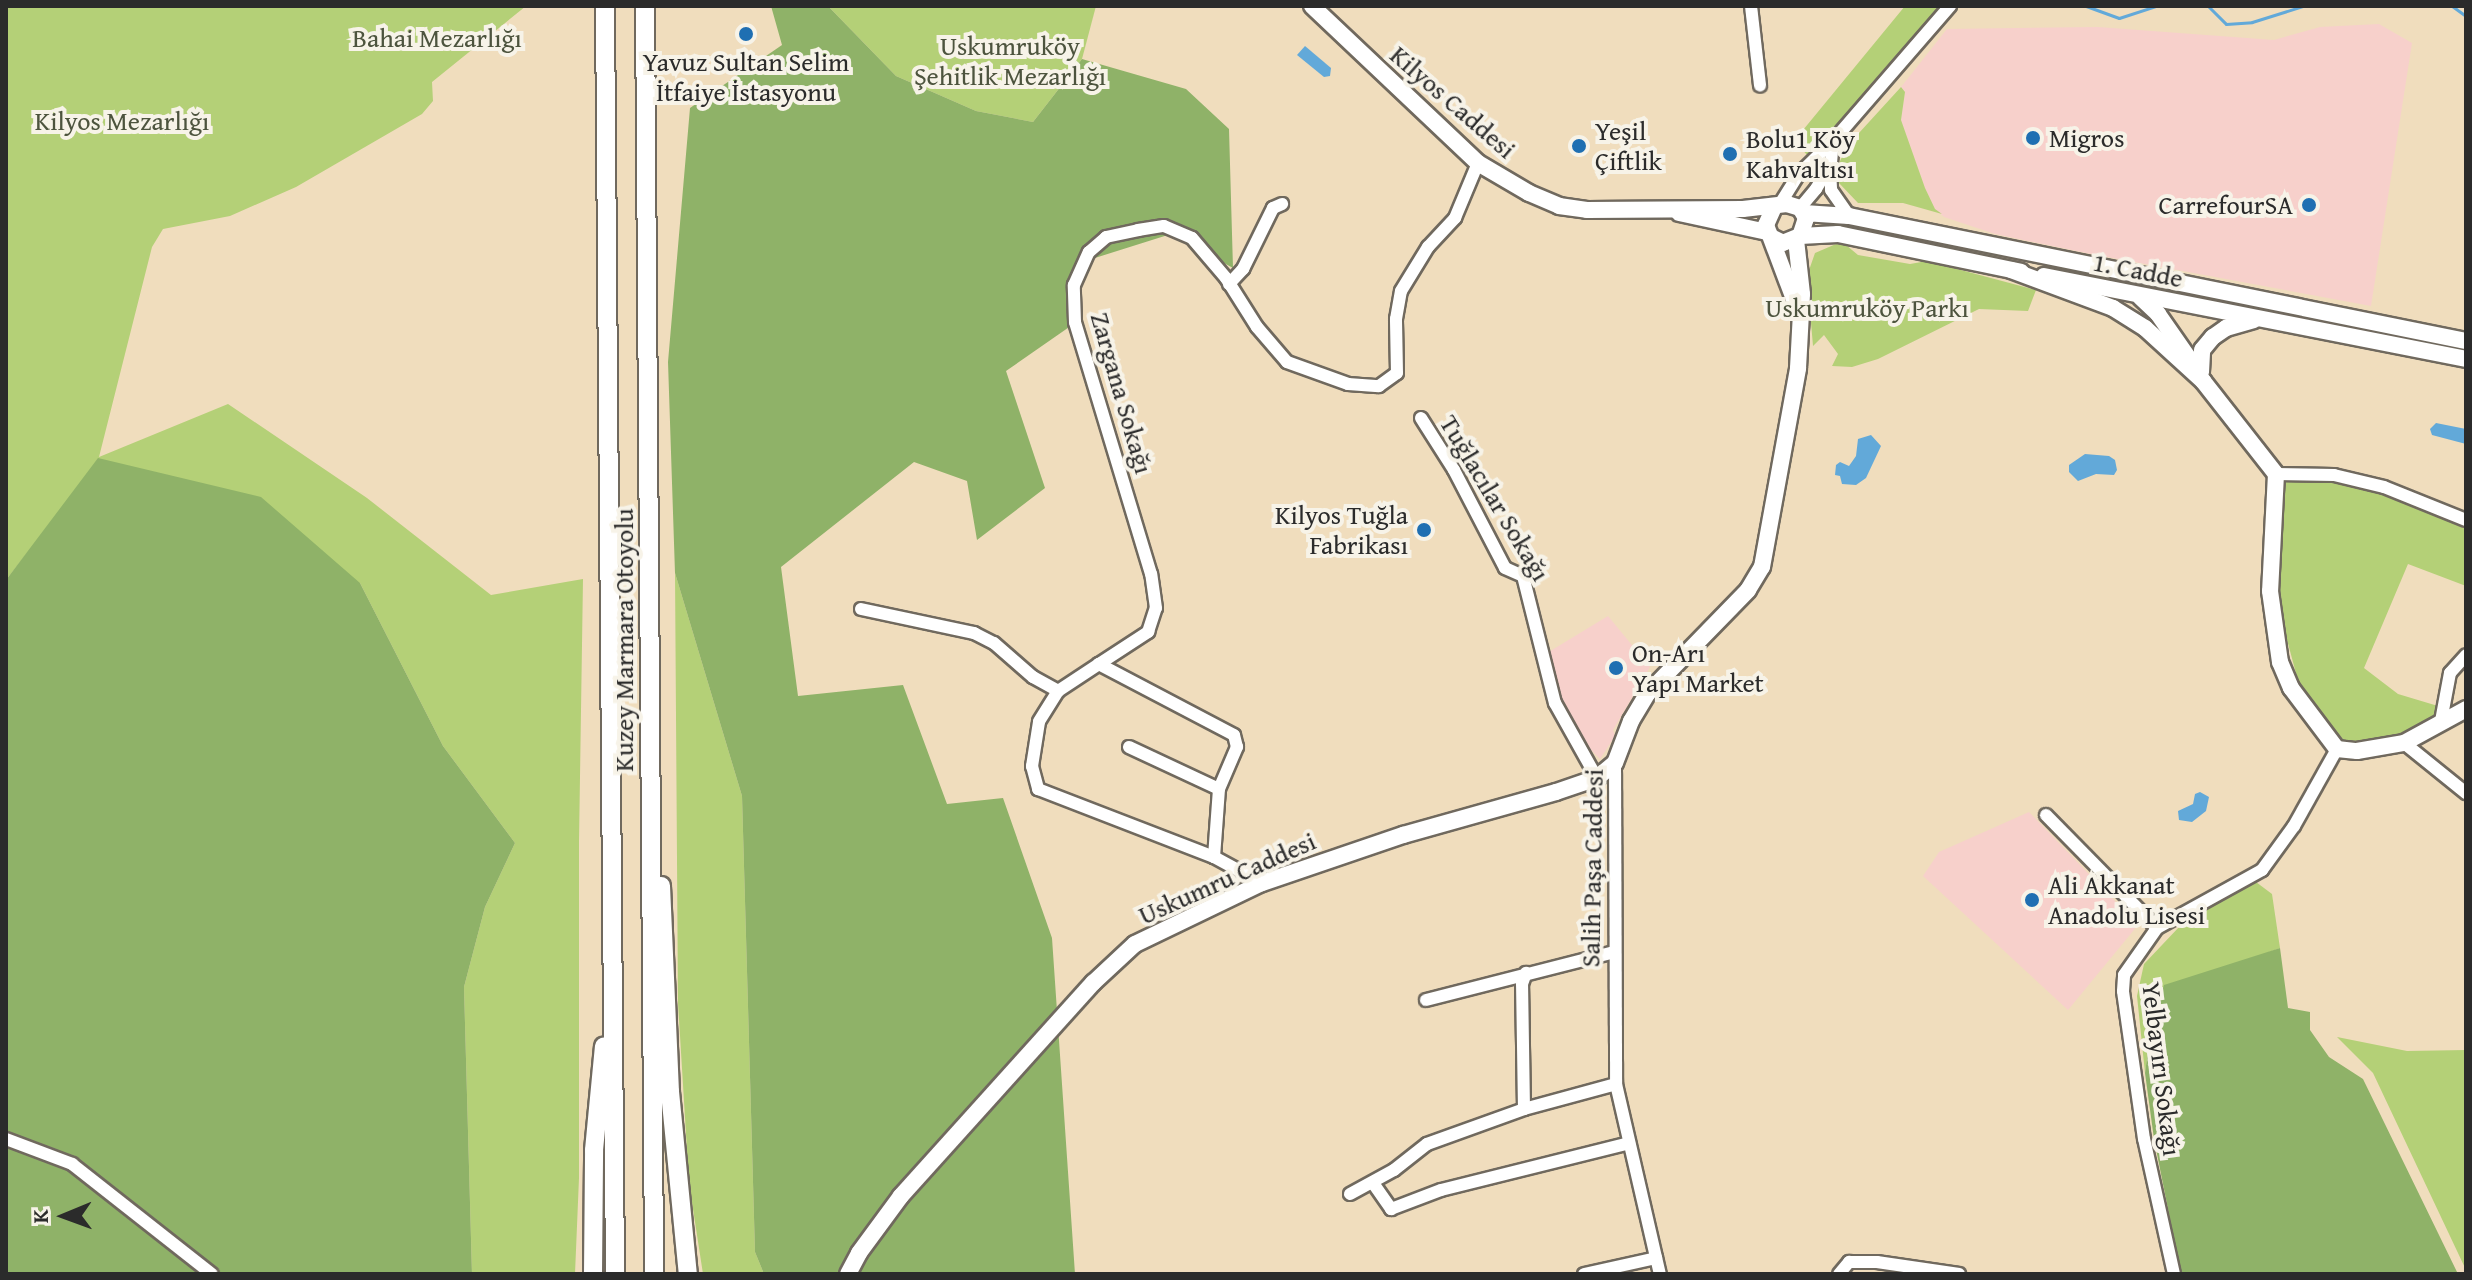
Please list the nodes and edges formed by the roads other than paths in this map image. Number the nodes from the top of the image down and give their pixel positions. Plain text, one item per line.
1 (605, 6) edge
2 (645, 6) edge
3 (1312, 6) edge
4 (1751, 6) edge
5 (1950, 6) edge
6 (1760, 85) dead end
7 (1833, 141) junction
8 (1478, 163) junction
9 (1831, 163) junction
10 (1282, 204) dead end
11 (1777, 206) junction
12 (1802, 210) junction
13 (1674, 211) junction
14 (1849, 216) junction
15 (1769, 234) junction
16 (1826, 235) junction
17 (1798, 238) junction
18 (2011, 270) junction
19 (2110, 270) junction
20 (1800, 275) junction
21 (1229, 284) junction
22 (2138, 295) junction
23 (1799, 312) junction
24 (2261, 319) junction
25 (2466, 341) edge
26 (2466, 359) edge
27 (2203, 381) junction
28 (1421, 418) dead end
29 (2276, 474) junction
30 (2466, 520) edge
31 (861, 609) dead end
32 (2466, 655) edge
33 (1099, 664) junction
34 (1058, 691) junction
35 (2466, 709) edge
36 (2441, 721) junction
37 (2404, 743) junction
38 (1129, 747) dead end
39 (2337, 749) junction
40 (1615, 763) junction
41 (1597, 778) junction
42 (1219, 789) junction
43 (2466, 793) edge
44 (2046, 815) dead end
45 (651, 816) junction
46 (1214, 857) junction
47 (1262, 883) junction
48 (2157, 928) junction
49 (1614, 952) junction
50 (1526, 973) junction
51 (612, 996) junction
52 (1426, 1000) dead end
53 (1616, 1084) junction
54 (1524, 1109) junction
55 (6, 1139) edge
56 (1629, 1143) junction
57 (1373, 1183) junction
58 (1350, 1194) dead end
59 (1656, 1258) junction
60 (212, 1274) edge
61 (593, 1274) edge
62 (615, 1274) edge
63 (654, 1274) edge
64 (688, 1274) edge
65 (848, 1274) edge
66 (1584, 1274) edge
67 (1660, 1274) edge
68 (1839, 1274) edge
69 (1959, 1274) edge
70 (2174, 1274) edge

1 - 51 highway, Kuzey Marmara Otoyolu
2 - 45 highway, Kuzey Marmara Otoyolu
3 - 8 main road, Kilyos Caddesi
4 - 6 street
5 - 7 street
7 - 9 street
7 - 11 street
8 - 13 main road, Kilyos Caddesi
8 - 21 street, Zargana Sokağı
9 - 12 street
9 - 14 street
10 - 21 street
11 - 12 main road
11 - 13 main road
11 - 15 main road
12 - 14 main road, 1. Cadde
12 - 17 main road
13 - 15 main road
14 - 19 main road, 1. Cadde
15 - 17 main road
15 - 23 main road
16 - 17 main road, 1. Cadde
16 - 18 main road, 1. Cadde
16 - 20 main road
17 - 20 main road, Salih Paşa Caddesi
18 - 22 main road, 1. Cadde
18 - 27 main road
19 - 22 main road
19 - 25 main road, 1. Cadde
20 - 23 main road, Salih Paşa Caddesi
21 - 33 street, Zargana Sokağı
22 - 24 main road, 1. Cadde
22 - 27 main road
23 - 40 main road, Salih Paşa Caddesi
24 - 26 main road, 1. Cadde
24 - 27 main road
27 - 29 main road
28 - 41 street, Tuğlacılar Sokağı
29 - 30 street
29 - 39 main road
31 - 34 street
32 - 36 street
33 - 34 street, Zargana Sokağı
33 - 42 street
34 - 46 street
35 - 36 main road
36 - 37 main road
37 - 39 main road
37 - 43 street
38 - 42 street
39 - 48 street, Yelbayırı Sokağı
40 - 41 main road, Uskumru Caddesi
40 - 49 street, Salih Paşa Caddesi
41 - 47 main road, Uskumru Caddesi
42 - 46 street
44 - 48 street
45 - 63 highway, Kuzey Marmara Otoyolu
45 - 64 highway
46 - 47 street
47 - 65 main road, Uskumru Caddesi
48 - 70 street, Yelbayırı Sokağı
49 - 50 street
49 - 53 street, Salih Paşa Caddesi
50 - 52 street
50 - 54 street
51 - 61 highway
51 - 62 highway, Kuzey Marmara Otoyolu
53 - 54 street
53 - 56 street, Salih Paşa Caddesi
54 - 57 street
55 - 60 street
56 - 57 street
56 - 59 street, Salih Paşa Caddesi
57 - 58 street
59 - 66 street
59 - 67 street, Salih Paşa Caddesi
68 - 69 street

